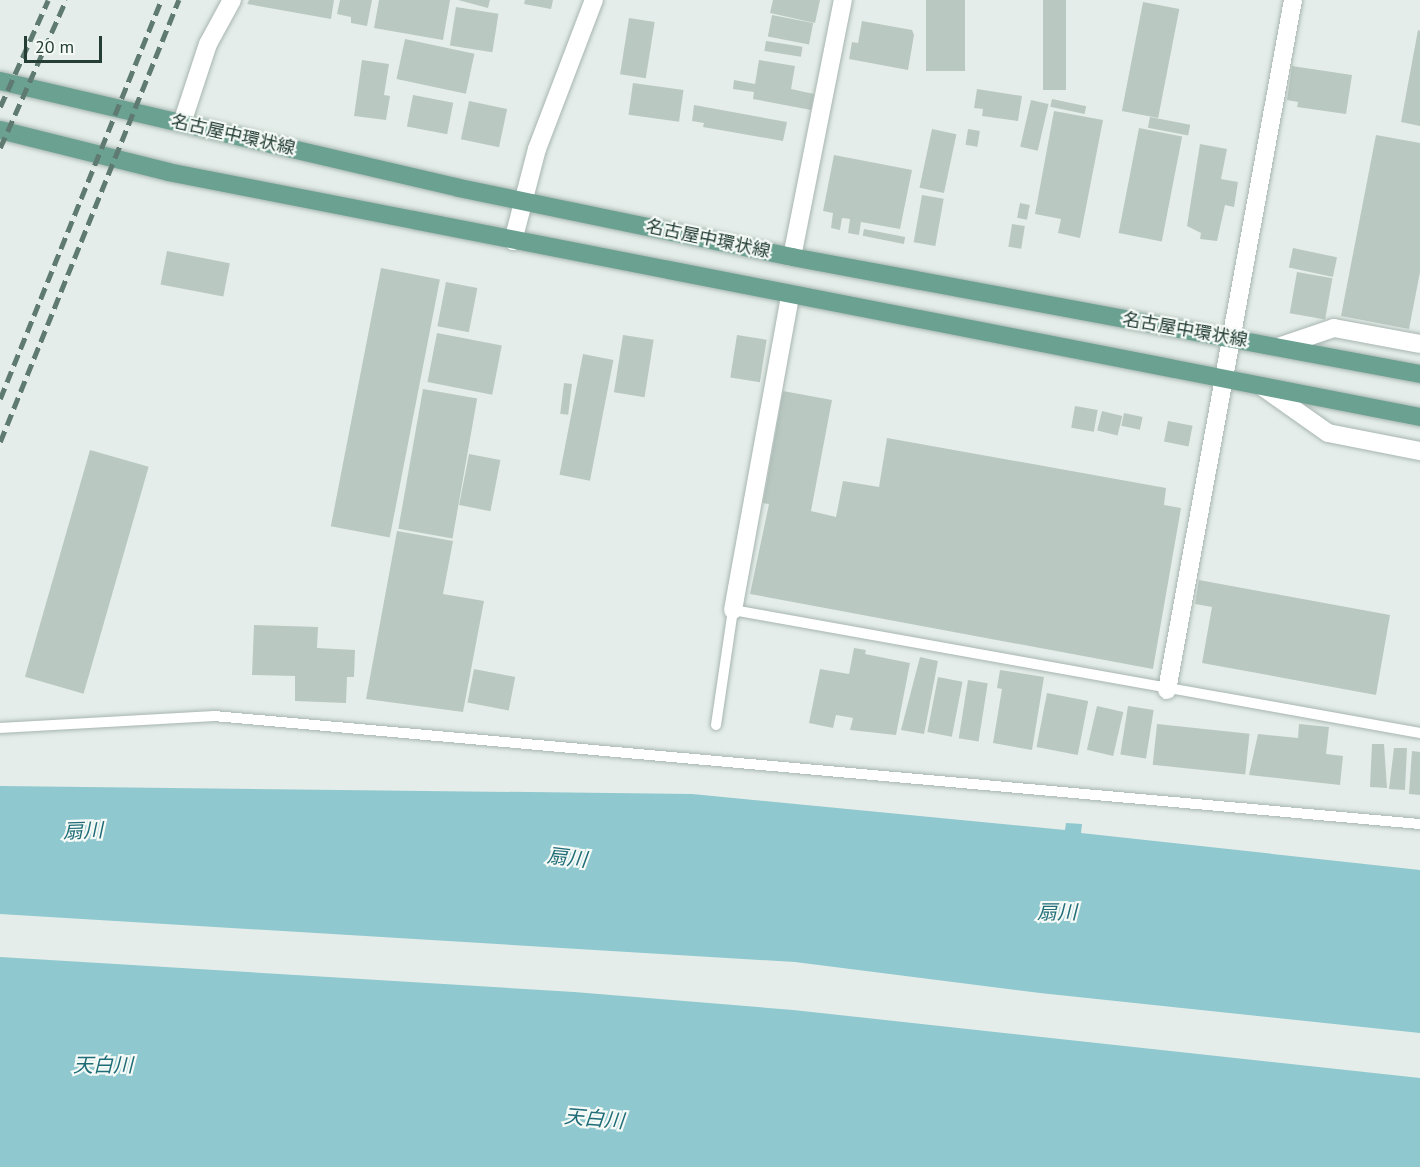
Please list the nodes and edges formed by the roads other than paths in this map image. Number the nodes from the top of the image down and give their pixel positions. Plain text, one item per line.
1 (232, 0) edge
2 (594, 0) edge
3 (843, 0) edge
4 (1293, 0) edge
5 (0, 81) edge
6 (182, 123) junction
7 (0, 130) edge
8 (522, 199) junction
9 (513, 241) junction
10 (792, 257) junction
11 (790, 295) junction
12 (1232, 339) junction
13 (1420, 344) edge
14 (1278, 347) junction
15 (1420, 374) edge
16 (1226, 380) junction
17 (1264, 388) junction
18 (1420, 417) edge
19 (1420, 451) edge
20 (733, 610) junction
21 (1167, 690) junction
22 (716, 726) dead end
23 (0, 728) edge
24 (1420, 734) edge
25 (1420, 824) edge

1 - 6 street
2 - 8 street
3 - 10 street
4 - 12 street
5 - 6 main road, 名古屋中環状線
6 - 8 main road, 名古屋中環状線
7 - 9 main road
8 - 9 street
8 - 10 main road, 名古屋中環状線
9 - 11 main road
10 - 12 main road, 名古屋中環状線
11 - 16 main road
11 - 20 street
12 - 14 main road, 名古屋中環状線
12 - 16 street
13 - 14 street
14 - 15 main road, 名古屋中環状線
16 - 17 main road
16 - 21 street
17 - 18 main road
17 - 19 street
20 - 21 lane
20 - 22 lane
21 - 24 lane
23 - 25 lane

